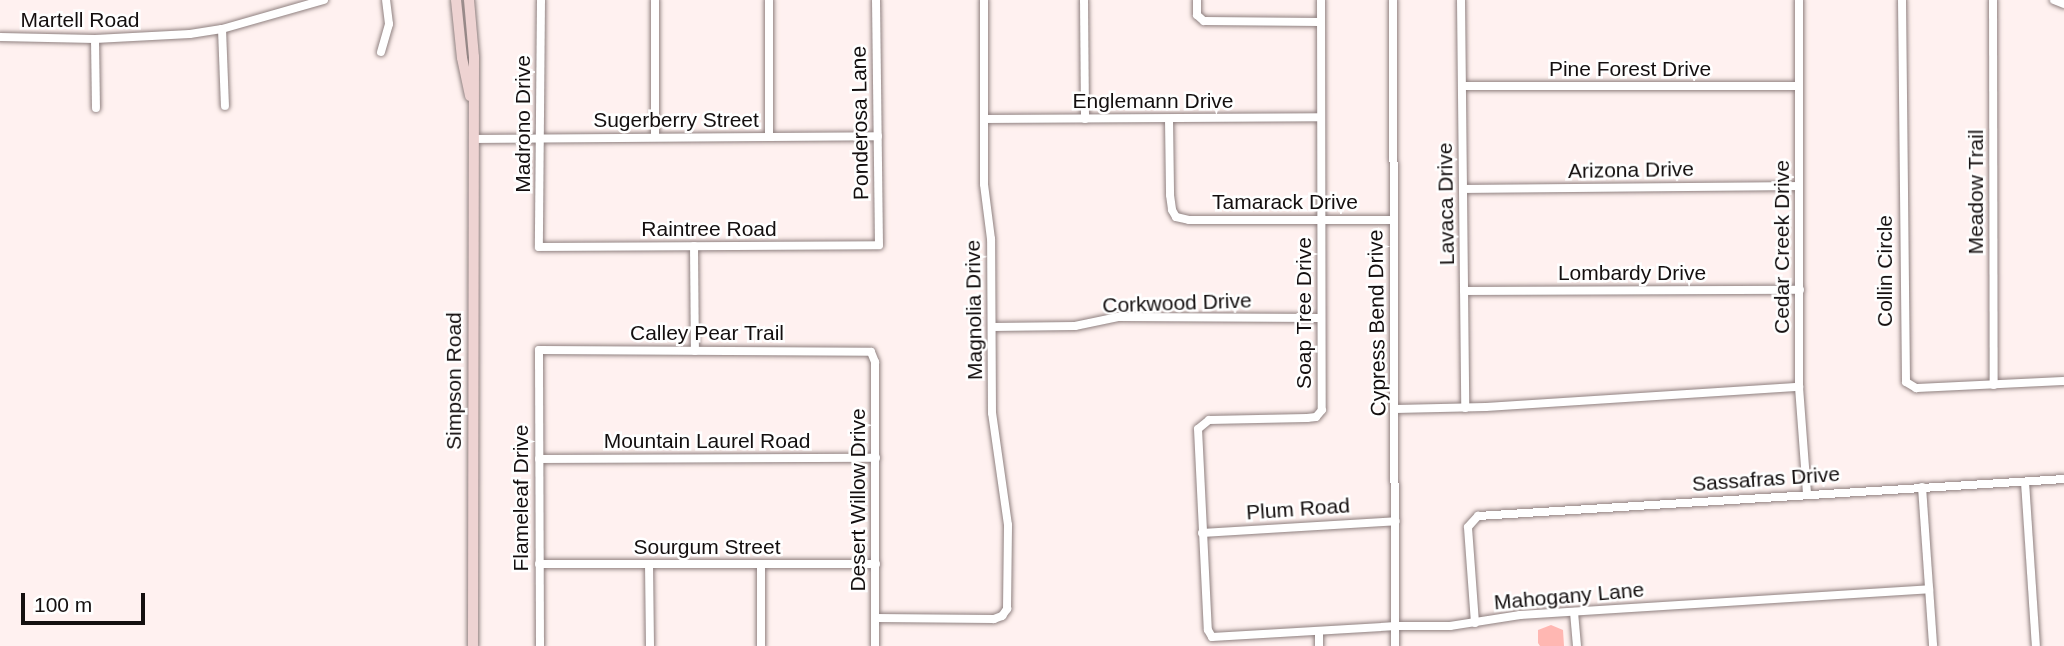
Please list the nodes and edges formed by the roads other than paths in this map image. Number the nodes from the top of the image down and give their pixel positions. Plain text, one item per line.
1 (324, 0) edge
2 (386, 0) edge
3 (456, 0) edge
4 (469, 0) edge
5 (541, 0) edge
6 (655, 0) edge
7 (769, 0) edge
8 (876, 0) edge
9 (984, 0) edge
10 (1084, 0) edge
11 (1197, 0) edge
12 (1321, 0) edge
13 (1393, 0) edge
14 (1461, 0) edge
15 (1799, 0) edge
16 (1902, 0) edge
17 (1993, 0) edge
18 (2054, 0) edge
19 (2064, 4) edge
20 (1320, 22) junction
21 (222, 29) junction
22 (0, 37) edge
23 (96, 39) junction
24 (381, 52) dead end
25 (1462, 86) junction
26 (1799, 86) junction
27 (225, 106) dead end
28 (96, 108) dead end
29 (474, 116) junction
30 (1321, 117) junction
31 (985, 119) junction
32 (1085, 119) junction
33 (1169, 120) junction
34 (769, 136) junction
35 (878, 136) junction
36 (655, 137) junction
37 (540, 138) junction
38 (474, 139) junction
39 (1800, 186) junction
40 (1463, 189) junction
41 (1321, 219) junction
42 (1393, 220) junction
43 (879, 245) joint
44 (694, 246) junction
45 (539, 247) joint
46 (1800, 290) junction
47 (1464, 291) junction
48 (1321, 318) junction
49 (992, 327) junction
50 (539, 351) joint
51 (695, 351) junction
52 (873, 355) joint
53 (2064, 381) edge
54 (1994, 385) junction
55 (1799, 387) junction
56 (1465, 408) junction
57 (1395, 409) junction
58 (876, 458) junction
59 (538, 459) junction
60 (2064, 479) edge
61 (2025, 482) junction
62 (1923, 487) junction
63 (1807, 494) junction
64 (1396, 521) junction
65 (1202, 533) junction
66 (649, 564) junction
67 (761, 564) junction
68 (876, 564) junction
69 (539, 565) junction
70 (1929, 589) junction
71 (1574, 612) junction
72 (876, 618) junction
73 (1475, 623) junction
74 (1396, 626) junction
75 (1319, 632) junction
76 (1212, 637) joint
77 (473, 646) edge
78 (540, 646) edge
79 (650, 646) edge
80 (761, 646) edge
81 (875, 646) edge
82 (1319, 646) edge
83 (1395, 646) edge
84 (1577, 646) edge
85 (1933, 646) edge
86 (2036, 646) edge

1 - 21 street, Martell Road
2 - 24 street
3 - 29 street, Simpson Road
4 - 29 street, Simpson Road
5 - 37 street, Madrono Drive
6 - 36 street
7 - 34 street
8 - 35 street, Ponderosa Lane
9 - 31 street, Magnolia Drive
10 - 32 street
11 - 20 street
12 - 20 street, Soap Tree Drive
13 - 42 street, Cypress Bend Drive
14 - 25 street, Lavaca Drive
15 - 26 street, Cedar Creek Drive
16 - 54 street, Collin Circle
17 - 54 street, Meadow Trail
18 - 19 street
20 - 30 street, Soap Tree Drive
21 - 23 street, Martell Road
21 - 27 street
22 - 23 street, Martell Road
23 - 28 street
25 - 26 street, Pine Forest Drive
25 - 40 street, Lavaca Drive
26 - 39 street, Cedar Creek Drive
29 - 38 street, Simpson Road
30 - 33 street, Englemann Drive
30 - 41 street, Soap Tree Drive
31 - 32 street, Englemann Drive
31 - 49 street, Magnolia Drive
32 - 33 street, Englemann Drive
33 - 41 street, Tamarack Drive
34 - 35 street, Sugerberry Street
34 - 36 street, Sugerberry Street
35 - 43 street, Ponderosa Lane
36 - 37 street, Sugerberry Street
37 - 38 street, Sugerberry Street
37 - 45 street, Madrono Drive
38 - 77 street, Simpson Road
39 - 40 street, Arizona Drive
39 - 46 street, Cedar Creek Drive
40 - 47 street, Lavaca Drive
41 - 42 street, Tamarack Drive
41 - 48 street, Soap Tree Drive
42 - 57 street, Cypress Bend Drive
43 - 44 street, Raintree Road
44 - 45 street, Raintree Road
44 - 51 street
46 - 47 street, Lombardy Drive
46 - 55 street, Cedar Creek Drive
47 - 56 street, Lavaca Drive
48 - 49 street, Corkwood Drive
48 - 65 street, Soap Tree Drive
49 - 72 street, Magnolia Drive
50 - 51 street, Calley Pear Trail
50 - 59 street, Flameleaf Drive
51 - 52 street, Calley Pear Trail
52 - 58 street, Desert Willow Drive
53 - 54 street, Collin Circle
55 - 56 street
55 - 63 street, Cedar Creek Drive
56 - 57 street
57 - 64 street, Cypress Bend Drive
58 - 59 street, Mountain Laurel Road
58 - 68 street, Desert Willow Drive
59 - 69 street, Flameleaf Drive
60 - 61 street, Sassafras Drive
61 - 62 street, Sassafras Drive
61 - 86 street
62 - 63 street, Sassafras Drive
62 - 70 street
63 - 73 street, Sassafras Drive
64 - 65 street, Plum Road
64 - 74 street, Cypress Bend Drive
65 - 76 street, Soap Tree Drive
66 - 67 street, Sourgum Street
66 - 69 street, Sourgum Street
66 - 79 street
67 - 68 street, Sourgum Street
67 - 80 street
68 - 72 street, Desert Willow Drive
69 - 78 street, Flameleaf Drive
70 - 71 street, Mahogany Lane
70 - 85 street
71 - 73 street, Mahogany Lane
71 - 84 street
72 - 81 street, Desert Willow Drive
73 - 74 street, Mahogany Lane
74 - 75 street, Mahogany Lane
74 - 83 street, Cypress Bend Drive
75 - 76 street, Mahogany Lane
75 - 82 street

